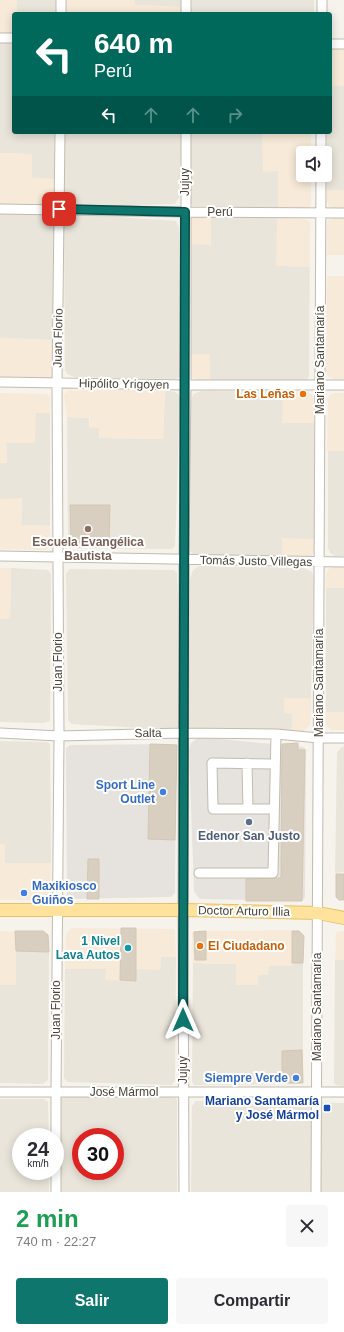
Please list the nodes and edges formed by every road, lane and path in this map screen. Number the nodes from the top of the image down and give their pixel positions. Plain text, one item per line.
1 (61, 0) edge
2 (186, 0) edge
3 (322, 0) edge
4 (61, 12) edge
5 (186, 12) edge
6 (322, 12) edge
7 (0, 38) edge
8 (12, 38) edge
9 (332, 44) edge
10 (344, 44) edge
11 (60, 134) edge
12 (186, 134) edge
13 (321, 134) edge
14 (321, 146) edge
15 (321, 182) edge
16 (0, 209) edge
17 (59, 209) junction
18 (185, 212) junction
19 (320, 212) junction
20 (344, 213) edge
21 (0, 382) edge
22 (57, 383) junction
23 (186, 385) junction
24 (319, 385) junction
25 (344, 385) edge
26 (0, 556) edge
27 (58, 557) junction
28 (184, 559) junction
29 (320, 562) junction
30 (344, 562) edge
31 (184, 733) junction
32 (0, 734) edge
33 (276, 734) junction
34 (59, 736) junction
35 (319, 738) junction
36 (344, 738) edge
37 (247, 763) junction
38 (275, 764) junction
39 (248, 809) junction
40 (274, 809) junction
41 (199, 873) dead end
42 (0, 910) edge
43 (57, 910) junction
44 (183, 910) junction
45 (318, 913) junction
46 (344, 918) edge
47 (0, 1092) edge
48 (56, 1092) junction
49 (183, 1092) junction
50 (317, 1092) junction
51 (344, 1092) edge
52 (56, 1192) edge
53 (184, 1192) edge
54 (316, 1192) edge

1 - 4 street
2 - 5 street
3 - 6 street
7 - 8 street
9 - 10 street
11 - 17 street, Juan Florio
12 - 18 street, Jujuy
13 - 14 street
15 - 19 street, Mariano Santamaría
16 - 17 street, Perú
17 - 18 street, Perú
17 - 22 street, Juan Florio
18 - 19 street, Perú
18 - 23 street, Jujuy
19 - 20 street, Perú
19 - 24 street, Mariano Santamaría
21 - 22 street, Hipólito Yrigoyen
22 - 23 street, Hipólito Yrigoyen
22 - 27 street, Juan Florio
23 - 24 street, Hipólito Yrigoyen
23 - 28 street, Jujuy
24 - 25 street, Hipólito Yrigoyen
24 - 29 street, Mariano Santamaría
26 - 27 street, Tomás Justo Villegas
27 - 28 street, Tomás Justo Villegas
27 - 34 street, Juan Florio
28 - 29 street, Tomás Justo Villegas
28 - 31 street, Jujuy
29 - 30 street, Tomás Justo Villegas
29 - 35 street, Mariano Santamaría
31 - 33 street, Salta
31 - 34 street, Salta
31 - 44 street, Jujuy
32 - 34 street, Salta
33 - 35 street, Salta
33 - 38 street
34 - 43 street, Juan Florio
35 - 36 street, Salta
35 - 45 street, Mariano Santamaría
37 - 38 street
37 - 39 street
37 - 39 street
38 - 40 street
39 - 40 street
40 - 41 street
42 - 43 main road, Doctor Arturo Illia
43 - 44 main road, Doctor Arturo Illia
43 - 48 street, Juan Florio
44 - 45 main road, Doctor Arturo Illia
44 - 49 street, Jujuy
45 - 46 main road, Doctor Arturo Illia
45 - 50 street, Mariano Santamaría
47 - 48 street, José Mármol
48 - 49 street, José Mármol
48 - 52 street, Juan Florio
49 - 50 street, José Mármol
49 - 53 street, Jujuy
50 - 51 street, José Mármol
50 - 54 street, Mariano Santamaría

